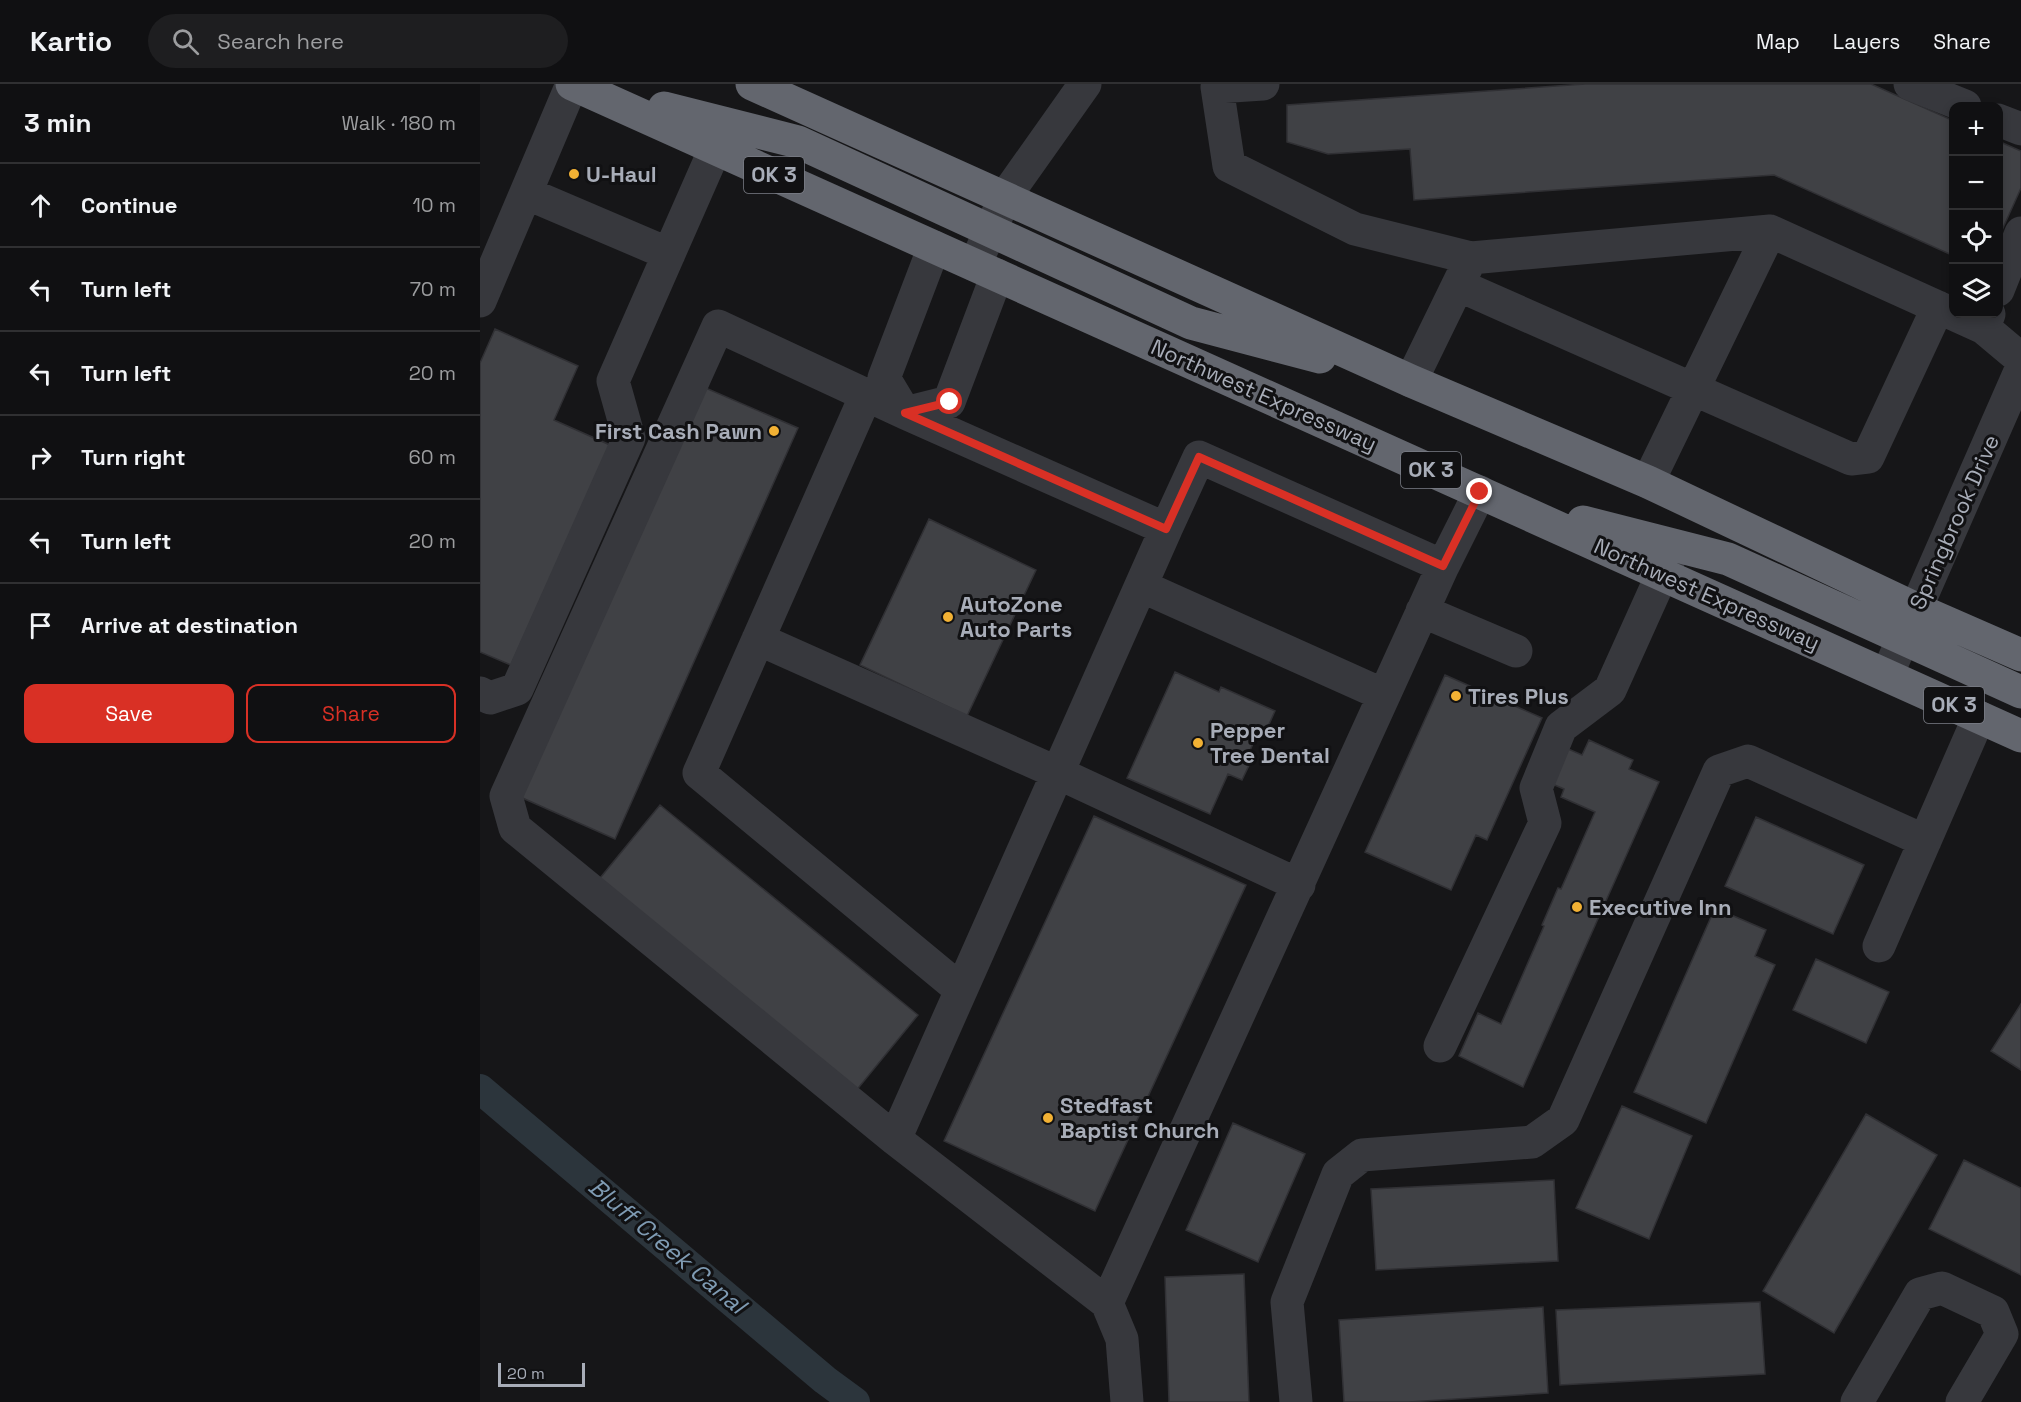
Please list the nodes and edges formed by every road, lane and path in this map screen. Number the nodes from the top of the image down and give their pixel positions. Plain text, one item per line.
1 (572, 84) edge
2 (1085, 84) edge
3 (1263, 84) edge
4 (1910, 84) edge
5 (765, 87) edge
6 (1955, 102) edge
7 (2003, 122) edge
8 (2021, 129) edge
9 (721, 136) junction
10 (526, 192) junction
11 (1005, 197) junction
12 (990, 231) junction
13 (1770, 231) junction
14 (2021, 233) edge
15 (934, 247) junction
16 (669, 254) junction
17 (986, 270) junction
18 (1465, 271) junction
19 (2003, 278) edge
20 (480, 301) edge
21 (1938, 307) junction
22 (1986, 321) edge
23 (2021, 359) edge
24 (2021, 369) edge
25 (1411, 381) junction
26 (1694, 388) junction
27 (867, 395) junction
28 (905, 413) junction
29 (1648, 482) junction
30 (1490, 497) junction
31 (1166, 529) junction
32 (1669, 560) junction
33 (1443, 566) junction
34 (1141, 586) junction
35 (1916, 609) junction
36 (1422, 611) junction
37 (758, 639) junction
38 (1903, 639) junction
39 (1516, 651) dead end
40 (2021, 655) edge
41 (1887, 675) junction
42 (2021, 692) edge
43 (480, 693) edge
44 (1384, 695) junction
45 (1979, 717) junction
46 (2021, 736) edge
47 (1058, 773) junction
48 (1925, 841) junction
49 (1299, 885) junction
50 (1879, 946) dead end
51 (961, 990) junction
52 (1440, 1046) dead end
53 (895, 1140) junction
54 (1107, 1303) junction
55 (1127, 1402) edge
56 (1296, 1402) edge
57 (1857, 1402) edge
58 (1962, 1402) edge

1 - 9 highway, Northwest Expressway / OK 3
1 - 10 street
2 - 11 street
3 - 18 street
4 - 6 street
5 - 11 highway
7 - 8 street
9 - 12 highway
9 - 15 highway, Northwest Expressway / OK 3
9 - 16 street
10 - 16 street
10 - 20 street
11 - 12 street
11 - 25 highway
12 - 17 street
12 - 25 highway
13 - 18 street
13 - 21 street
13 - 26 street
14 - 19 street
15 - 17 highway, Northwest Expressway / OK 3
15 - 28 street
16 - 43 street
17 - 28 street
17 - 30 highway, Northwest Expressway / OK 3
18 - 25 street
18 - 26 street
21 - 22 street
21 - 26 street
22 - 23 street
24 - 35 street, Springbrook Drive
25 - 29 highway
26 - 29 street
27 - 28 street
27 - 37 street
27 - 53 street
28 - 31 street
29 - 35 highway
30 - 32 highway, Northwest Expressway / OK 3
30 - 33 street
31 - 33 street
31 - 34 street
32 - 38 highway
32 - 41 highway, Northwest Expressway / OK 3
32 - 52 street
33 - 36 street
34 - 44 street
34 - 47 street
35 - 38 street, Springbrook Drive
35 - 40 highway
36 - 39 street
36 - 44 street
37 - 47 street
37 - 51 street
38 - 41 street, Springbrook Drive
38 - 42 highway
41 - 45 highway, Northwest Expressway / OK 3
44 - 49 street
45 - 46 highway, Northwest Expressway / OK 3
45 - 48 street
47 - 49 street
47 - 51 street
48 - 50 street
48 - 56 street
49 - 54 street
51 - 53 street
53 - 54 street
54 - 55 street
57 - 58 street

